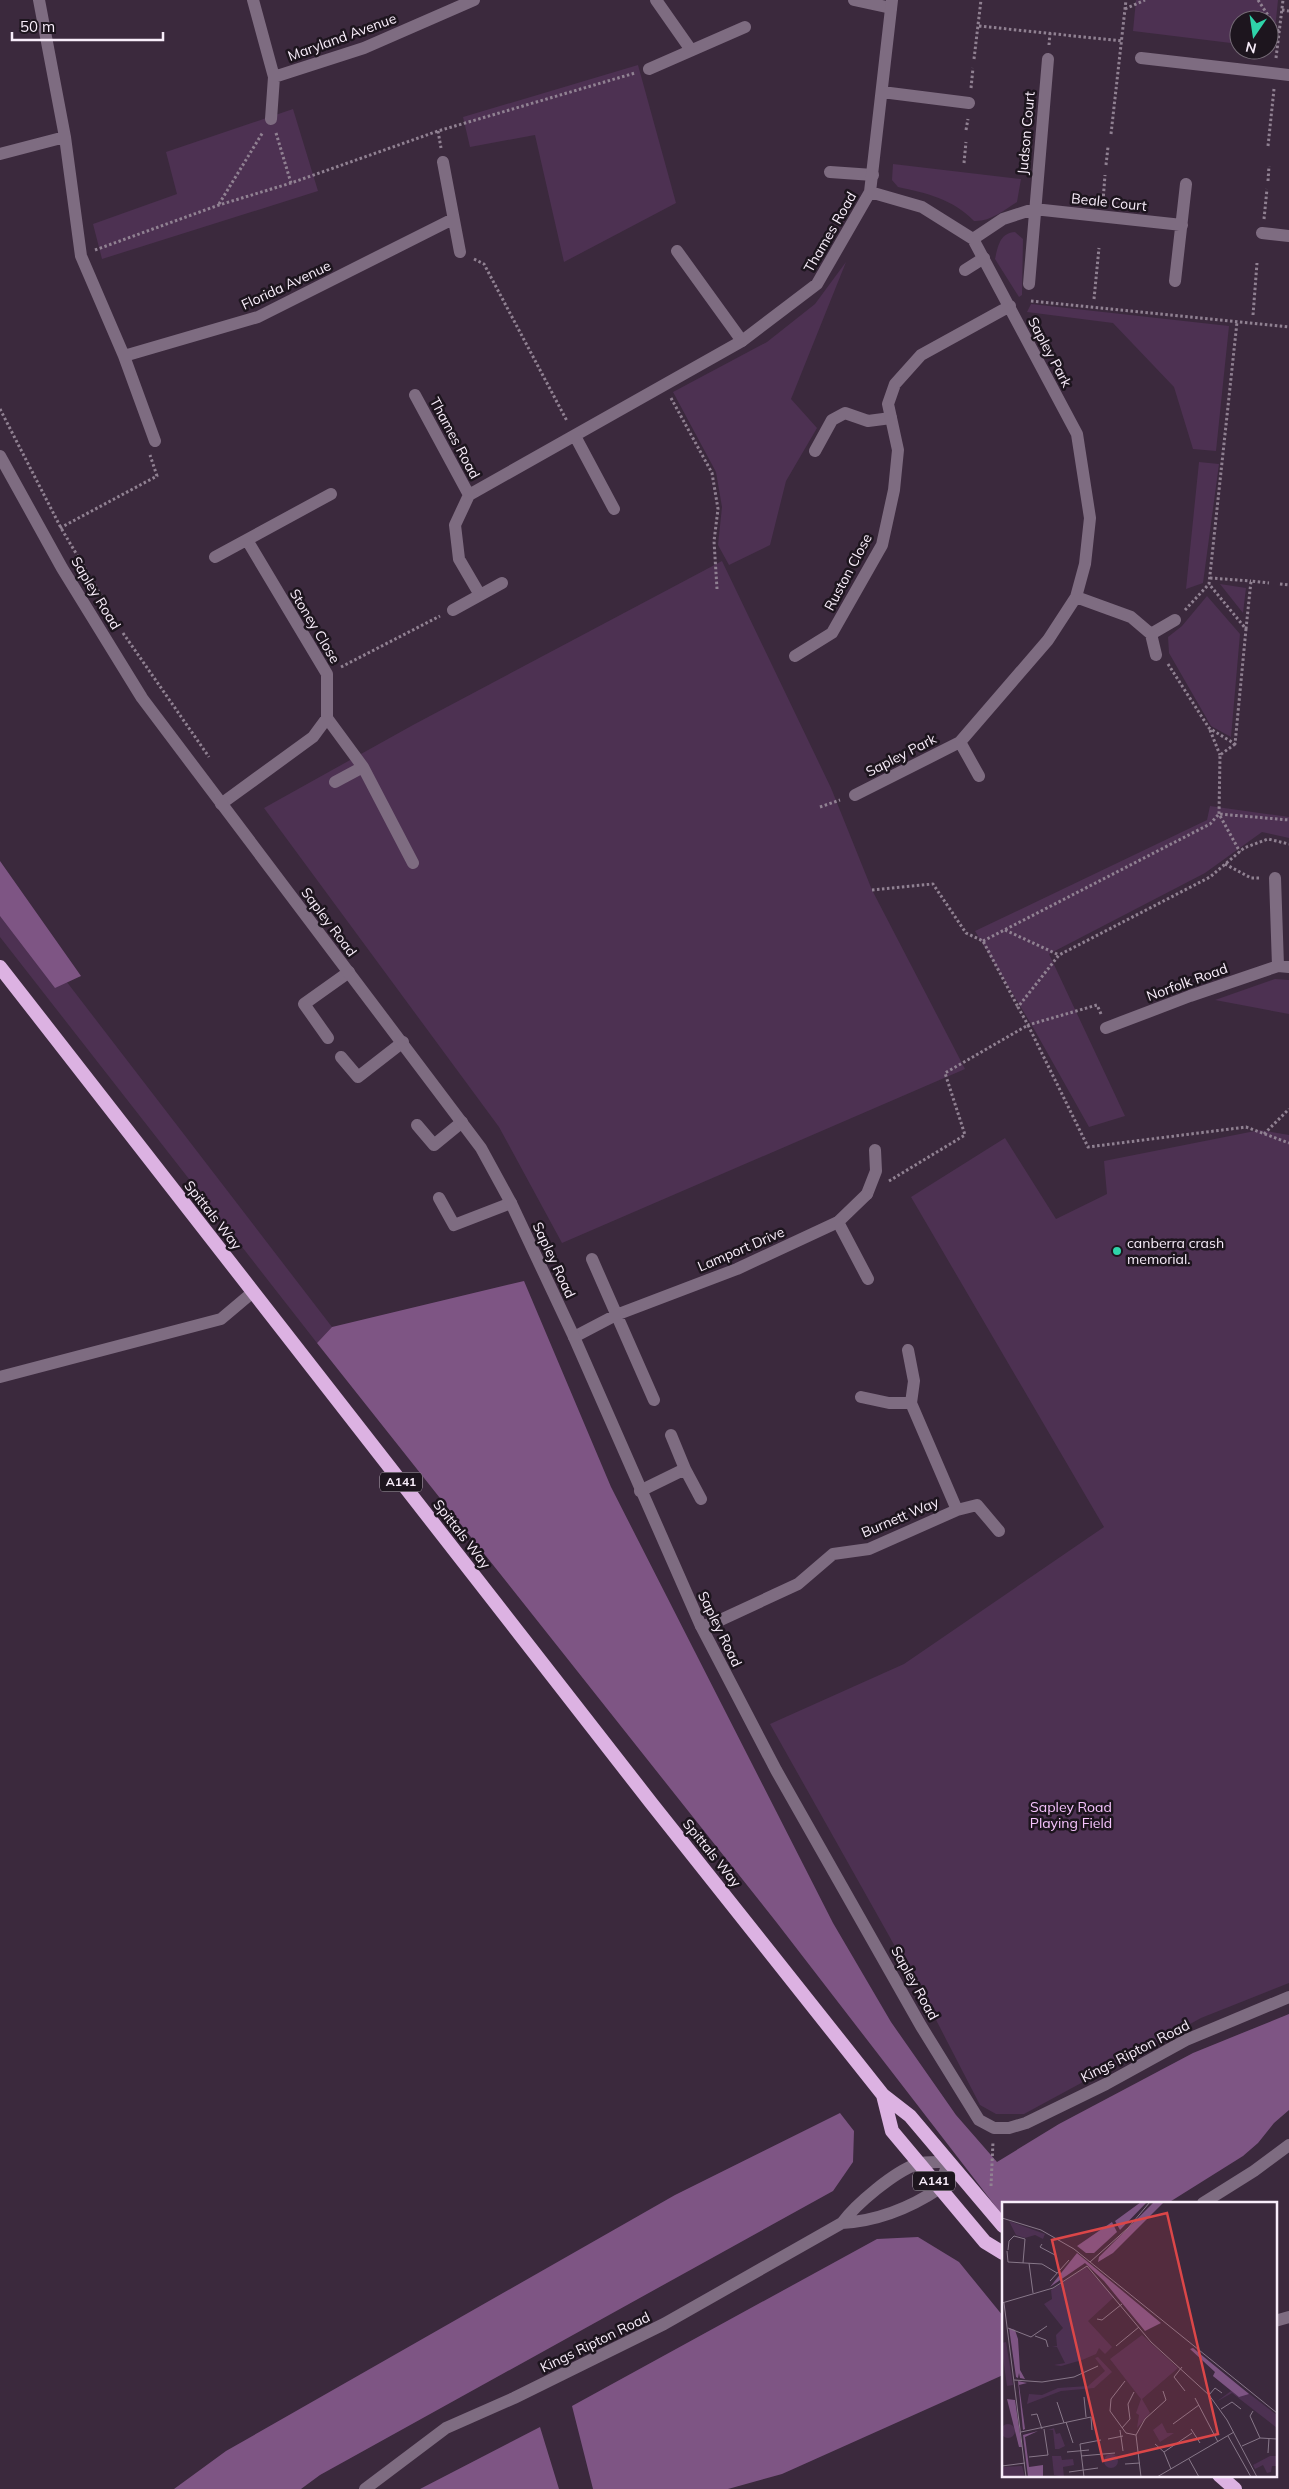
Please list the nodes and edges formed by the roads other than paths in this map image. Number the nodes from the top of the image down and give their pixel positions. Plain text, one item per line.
1 (39, 0) edge
2 (253, 0) edge
3 (474, 0) edge
4 (656, 0) edge
5 (854, 0) edge
6 (892, 4) edge
7 (745, 27) dead end
8 (691, 50) junction
9 (1141, 58) dead end
10 (1048, 59) dead end
11 (649, 69) road end
12 (1289, 75) edge
13 (274, 77) junction
14 (882, 92) junction
15 (969, 103) dead end
16 (271, 119) road end
17 (66, 137) junction
18 (0, 154) edge
19 (443, 162) dead end
20 (830, 172) dead end
21 (873, 175) junction
22 (1186, 184) dead end
23 (870, 192) junction
24 (1034, 209) junction
25 (453, 219) junction
26 (1182, 225) junction
27 (1262, 233) dead end
28 (1289, 236) edge
29 (973, 239) junction
30 (677, 251) dead end
31 (460, 252) road end
32 (984, 258) junction
33 (965, 270) dead end
34 (1176, 281) dead end
35 (1029, 284) dead end
36 (1010, 306) junction
37 (742, 341) junction
38 (124, 356) junction
39 (415, 394) dead end
40 (891, 418) junction
41 (575, 436) junction
42 (155, 441) road end
43 (815, 451) dead end
44 (0, 456) edge
45 (331, 494) dead end
46 (469, 495) junction
47 (614, 509) dead end
48 (246, 540) junction
49 (215, 557) dead end
50 (502, 583) dead end
51 (480, 595) junction
52 (1076, 597) junction
53 (453, 610) road end
54 (1175, 620) road end
55 (1151, 634) junction
56 (795, 656) dead end
57 (1156, 656) road end
58 (327, 718) junction
59 (960, 742) junction
60 (363, 767) junction
61 (979, 776) dead end
62 (335, 782) dead end
63 (855, 795) road end
64 (221, 804) junction
65 (413, 863) dead end
66 (1275, 878) road end
67 (1284, 966) edge
68 (0, 967) edge
69 (349, 972) junction
70 (1106, 1028) road end
71 (328, 1038) dead end
72 (402, 1042) junction
73 (341, 1057) dead end
74 (462, 1122) junction
75 (417, 1125) dead end
76 (876, 1150) dead end
77 (439, 1198) dead end
78 (511, 1203) junction
79 (838, 1222) junction
80 (592, 1259) dead end
81 (868, 1279) dead end
82 (253, 1292) junction
83 (616, 1315) junction
84 (574, 1337) junction
85 (908, 1350) dead end
86 (0, 1377) edge
87 (861, 1397) dead end
88 (654, 1400) dead end
89 (911, 1403) junction
90 (672, 1435) dead end
91 (685, 1469) junction
92 (640, 1491) junction
93 (701, 1500) dead end
94 (957, 1510) junction
95 (1000, 1531) dead end
96 (701, 1626) junction
97 (1289, 1997) edge
98 (883, 2095) junction
99 (994, 2128) joint
100 (1289, 2145) edge
101 (948, 2162) junction
102 (918, 2163) junction
103 (940, 2188) junction
104 (1205, 2202) edge
105 (842, 2223) junction
106 (1002, 2225) edge
107 (1002, 2252) edge
108 (1289, 2317) edge
109 (1276, 2320) edge
110 (1221, 2476) edge
111 (365, 2489) edge
112 (1234, 2489) edge

1 - 17 street
2 - 13 street, Maryland Avenue
3 - 13 street, Maryland Avenue
4 - 8 street
5 - 6 street
6 - 14 street, Thames Road
7 - 8 street
8 - 11 street
9 - 12 street
10 - 24 street, Judson Court
13 - 16 street, Maryland Avenue
14 - 15 street
14 - 21 street, Thames Road
17 - 18 street
17 - 38 street
19 - 25 street
20 - 21 street
21 - 23 street, Thames Road
22 - 26 street
23 - 29 street, Sapley Park
23 - 37 street, Thames Road
24 - 26 street, Beale Court
24 - 29 street, Beale Court
24 - 35 street
25 - 31 street
25 - 38 street, Florida Avenue
26 - 34 street
27 - 28 street
29 - 32 street, Sapley Park
30 - 37 street
32 - 33 street
32 - 36 street, Sapley Park
36 - 40 street, Ruston Close
36 - 52 street, Sapley Park
37 - 41 street, Thames Road
38 - 42 street
39 - 46 street, Thames Road
40 - 43 street
40 - 56 street, Ruston Close
41 - 46 street, Thames Road
41 - 47 street
44 - 64 street, Sapley Road
45 - 48 street
46 - 51 street, Thames Road
48 - 49 street
48 - 58 street, Stoney Close
50 - 51 street
51 - 53 street
52 - 55 street
52 - 59 street, Sapley Park
54 - 55 street
55 - 57 street
58 - 60 street
58 - 64 street
59 - 61 street
59 - 63 street, Sapley Park
60 - 62 street
60 - 65 street
64 - 69 street, Sapley Road
66 - 67 street, Norfolk Road
67 - 70 street, Norfolk Road
68 - 82 highway, Spittals Way / A141
69 - 71 street
69 - 72 street, Sapley Road
72 - 73 street
72 - 74 street, Sapley Road
74 - 75 street
74 - 78 street, Sapley Road
76 - 79 street, Lamport Drive
77 - 78 street
78 - 84 street, Sapley Road
79 - 81 street
79 - 83 street, Lamport Drive
80 - 83 street
82 - 86 street
82 - 98 highway, Spittals Way / A141
83 - 84 street, Lamport Drive
83 - 88 street
84 - 92 street, Sapley Road
85 - 89 street
87 - 89 street
89 - 94 street
90 - 91 street
91 - 92 street
91 - 93 street
92 - 96 street, Sapley Road
94 - 95 street, Burnett Way
94 - 96 street, Burnett Way
96 - 99 street, Sapley Road
97 - 99 street, Kings Ripton Road
98 - 101 highway, Spittals Way / A141
98 - 102 highway, Spittals Way / A141
100 - 104 street
101 - 102 street, Kings Ripton Road
101 - 103 street
101 - 106 highway, Spittals Way / A141
102 - 103 highway, Spittals Way / A141
102 - 105 street, Kings Ripton Road
103 - 105 street, Kings Ripton Road
103 - 107 highway, Spittals Way / A141
105 - 111 street, Kings Ripton Road
108 - 109 street
110 - 112 highway

